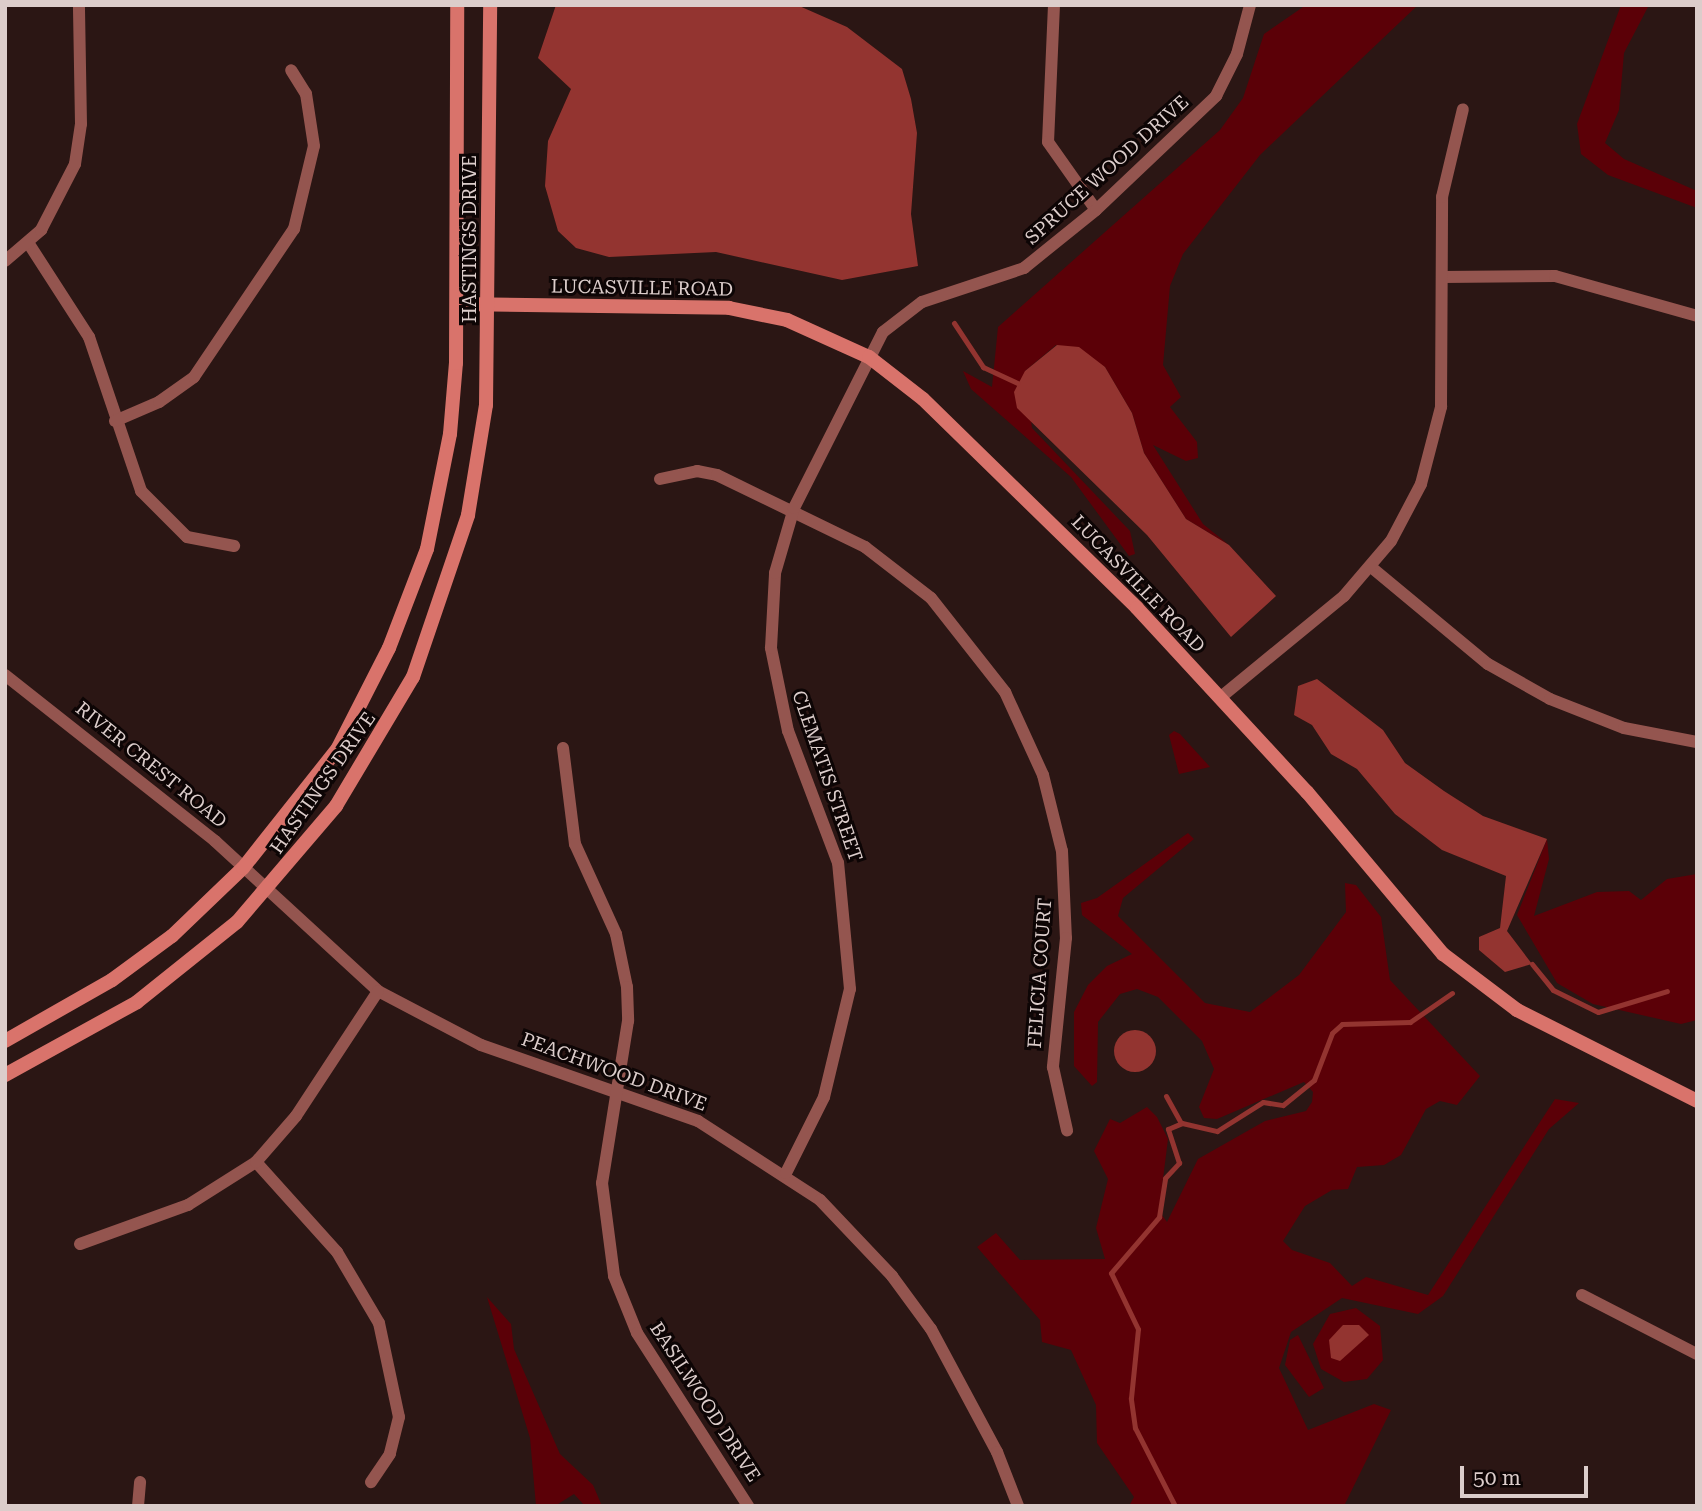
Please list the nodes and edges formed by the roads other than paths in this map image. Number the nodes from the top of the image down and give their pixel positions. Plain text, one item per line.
1 (79, 5) edge
2 (457, 5) edge
3 (490, 5) edge
4 (1054, 5) edge
5 (1250, 5) edge
6 (291, 70) dead end
7 (1463, 109) dead end
8 (1096, 210) junction
9 (29, 244) junction
10 (5, 261) edge
11 (1442, 277) junction
12 (457, 304) junction
13 (489, 304) junction
14 (1697, 316) edge
15 (869, 357) junction
16 (115, 421) junction
17 (660, 479) dead end
18 (794, 508) junction
19 (234, 546) dead end
20 (1371, 567) junction
21 (5, 676) edge
22 (1221, 697) junction
23 (1697, 742) edge
24 (563, 748) dead end
25 (243, 868) junction
26 (268, 892) junction
27 (378, 991) junction
28 (5, 1041) edge
29 (5, 1075) edge
30 (615, 1091) junction
31 (1697, 1101) edge
32 (1067, 1130) dead end
33 (256, 1162) junction
34 (786, 1173) junction
35 (80, 1244) dead end
36 (1582, 1295) dead end
37 (1697, 1354) edge
38 (140, 1482) dead end
39 (371, 1482) dead end
40 (138, 1506) edge
41 (748, 1506) edge
42 (1017, 1506) edge

1 - 9 street
2 - 12 street, HASTINGS DRIVE
3 - 13 street, HASTINGS DRIVE
4 - 8 street
5 - 8 street, SPRUCE WOOD DRIVE
6 - 16 street
7 - 11 street
8 - 15 street, SPRUCE WOOD DRIVE
9 - 10 street
9 - 16 street
11 - 14 street
11 - 20 street
12 - 13 street, LUCASVILLE ROAD
12 - 25 street, HASTINGS DRIVE
13 - 15 street, LUCASVILLE ROAD
13 - 26 street, HASTINGS DRIVE
15 - 18 street, CLEMATIS STREET
15 - 22 street, LUCASVILLE ROAD
16 - 19 street
17 - 18 street, FELICIA COURT
18 - 32 street, FELICIA COURT
18 - 34 street, CLEMATIS STREET
20 - 22 street
20 - 23 street
21 - 25 street, RIVER CREST ROAD
22 - 31 street, LUCASVILLE ROAD
24 - 30 street, BASILWOOD DRIVE
25 - 26 street, RIVER CREST ROAD
25 - 28 street, HASTINGS DRIVE
26 - 27 street, PEACHWOOD DRIVE
26 - 29 street, HASTINGS DRIVE
27 - 30 street, PEACHWOOD DRIVE
27 - 33 street
30 - 34 street, PEACHWOOD DRIVE
30 - 41 street, BASILWOOD DRIVE
33 - 35 street
33 - 39 street
34 - 42 street, PEACHWOOD DRIVE
36 - 37 street
38 - 40 street

